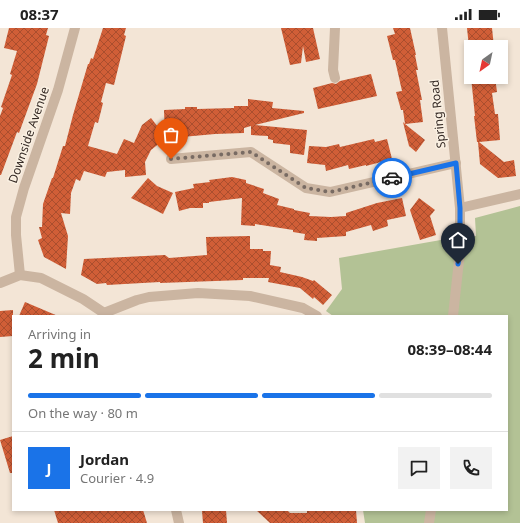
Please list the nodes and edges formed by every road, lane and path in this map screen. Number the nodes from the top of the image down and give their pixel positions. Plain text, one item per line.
1 (75, 28) edge
2 (335, 28) edge
3 (442, 28) edge
4 (335, 78) dead end
5 (171, 159) dead end
6 (456, 163) junction
7 (520, 194) edge
8 (460, 208) junction
9 (20, 275) junction
10 (0, 283) edge
11 (105, 315) edge
12 (315, 315) edge
13 (453, 315) edge
14 (176, 511) edge
15 (430, 511) edge
16 (179, 523) edge
17 (429, 523) edge

1 - 9 street, Downside Avenue
2 - 4 street
3 - 6 street, Spring Road
5 - 6 street
6 - 8 street, Spring Road
7 - 8 street
8 - 13 street, Spring Road
9 - 10 street
9 - 11 street
11 - 12 street
14 - 16 street
15 - 17 street

